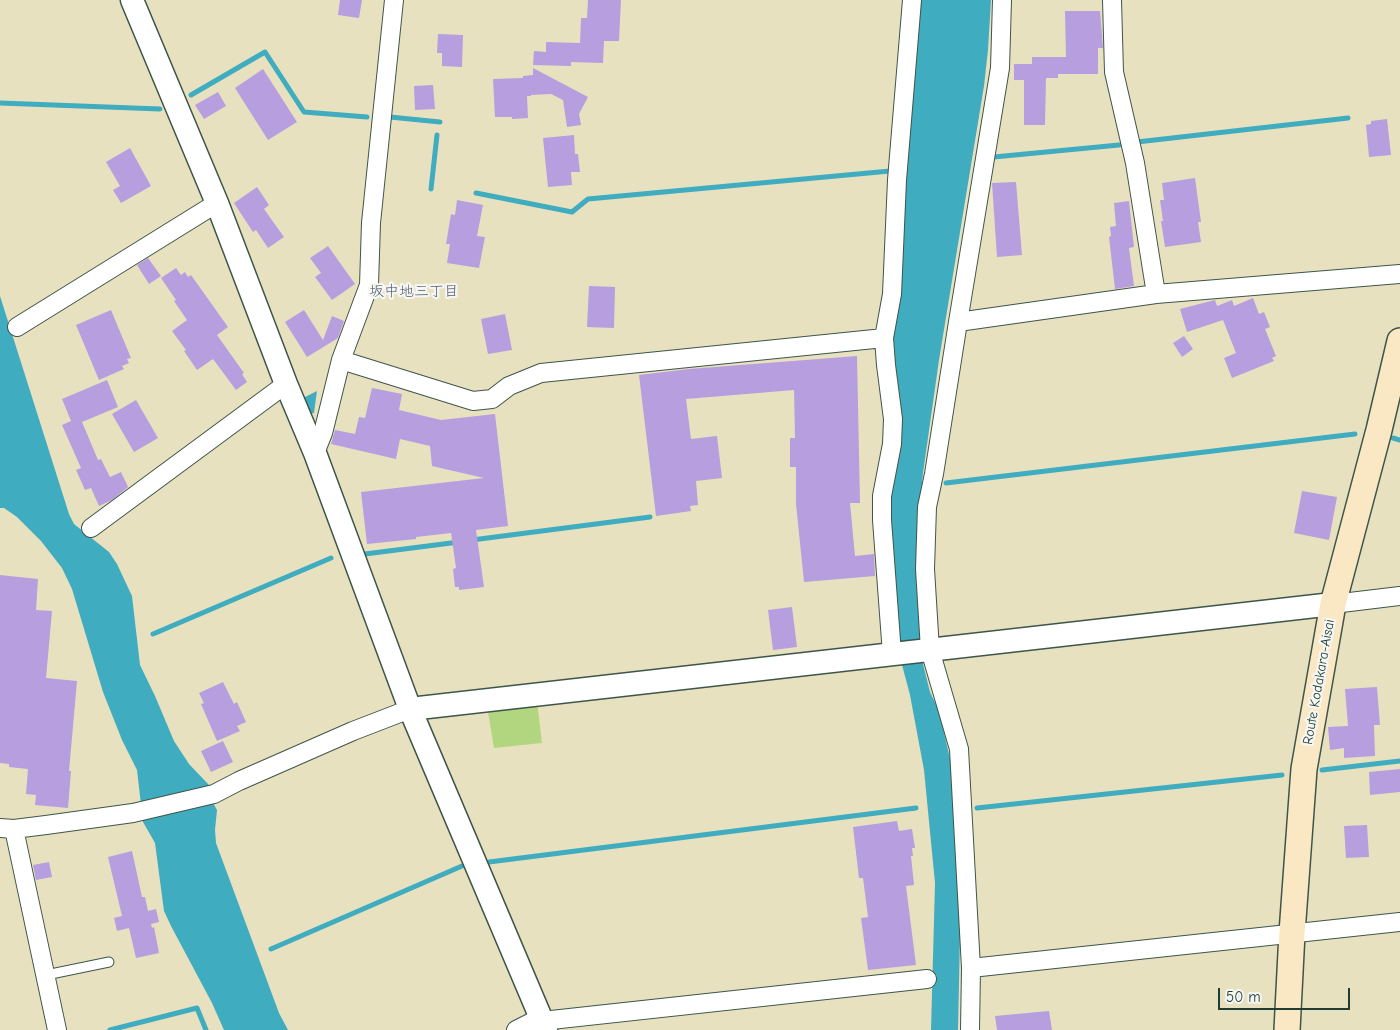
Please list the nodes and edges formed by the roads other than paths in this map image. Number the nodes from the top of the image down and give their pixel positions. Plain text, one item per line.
1 (132, 0) edge
2 (394, 0) edge
3 (912, 0) edge
4 (1002, 0) edge
5 (1112, 0) edge
6 (217, 203) junction
7 (1400, 274) edge
8 (1156, 294) junction
9 (958, 322) junction
10 (17, 327) dead end
11 (884, 338) junction
12 (1398, 355) edge
13 (341, 360) junction
14 (286, 384) junction
15 (315, 453) junction
16 (91, 528) dead end
17 (1400, 596) edge
18 (1333, 604) junction
19 (928, 650) junction
20 (892, 654) junction
21 (410, 710) junction
22 (7, 829) edge
23 (1400, 922) edge
24 (1292, 934) junction
25 (109, 962) dead end
26 (971, 968) junction
27 (46, 976) junction
28 (927, 979) dead end
29 (544, 1025) edge
30 (57, 1030) edge
31 (516, 1030) edge
32 (970, 1030) edge
33 (1287, 1030) edge

1 - 6 street
2 - 13 street
3 - 11 street
4 - 9 street
5 - 8 street
6 - 10 street
6 - 14 street
7 - 8 street
8 - 9 street
9 - 19 street
11 - 13 street
11 - 20 street
12 - 18 main road, Route Kodakara-Aisai
13 - 15 street
14 - 15 street
14 - 16 street
15 - 21 street
17 - 18 street
18 - 19 street
18 - 24 main road, Route Kodakara-Aisai
19 - 20 street
19 - 26 street
20 - 21 street
21 - 22 street
21 - 29 street
22 - 27 street
23 - 24 street
24 - 26 street
24 - 33 main road, Route Kodakara-Aisai
25 - 27 lane
26 - 32 street
27 - 30 street
28 - 29 street
29 - 31 street

